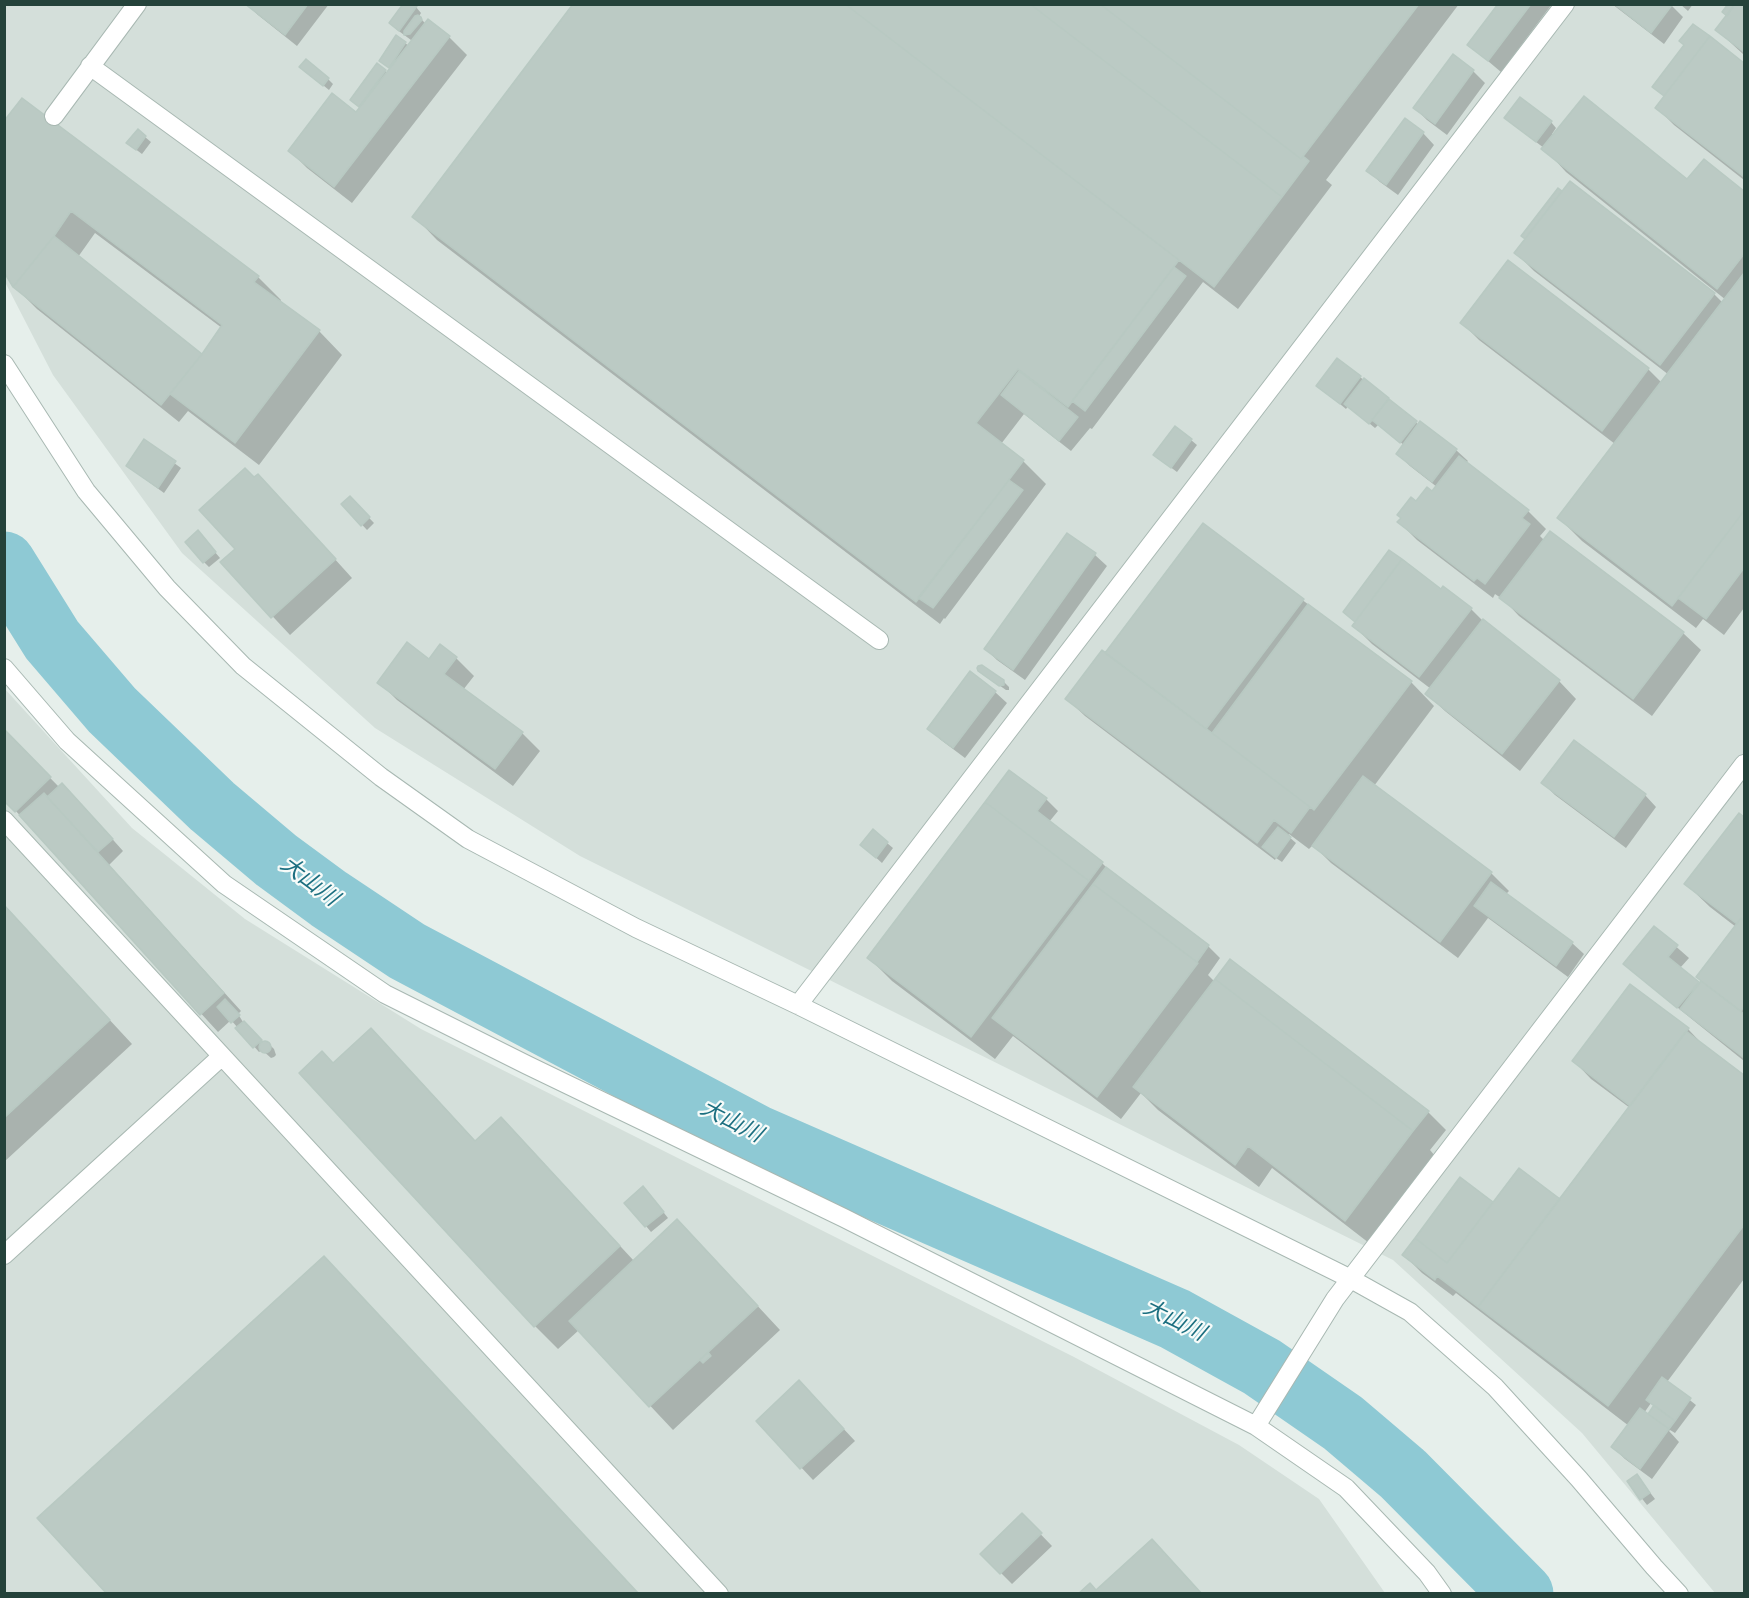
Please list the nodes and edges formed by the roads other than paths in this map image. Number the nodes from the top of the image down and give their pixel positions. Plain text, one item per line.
1 (137, 4) edge
2 (1565, 4) edge
3 (90, 66) junction
4 (54, 116) dead end
5 (4, 364) edge
6 (879, 640) dead end
7 (4, 669) edge
8 (1744, 764) edge
9 (4, 820) edge
10 (798, 1005) junction
11 (222, 1056) junction
12 (4, 1255) edge
13 (1351, 1279) junction
14 (1261, 1418) junction
15 (719, 1593) edge
16 (1442, 1593) edge
17 (1679, 1593) edge

1 - 3 street
2 - 10 street
3 - 4 street
3 - 6 street
5 - 10 street
7 - 14 street
8 - 13 street
9 - 11 street
10 - 13 street
11 - 12 street
11 - 15 street
13 - 14 street
13 - 17 street
14 - 16 street

